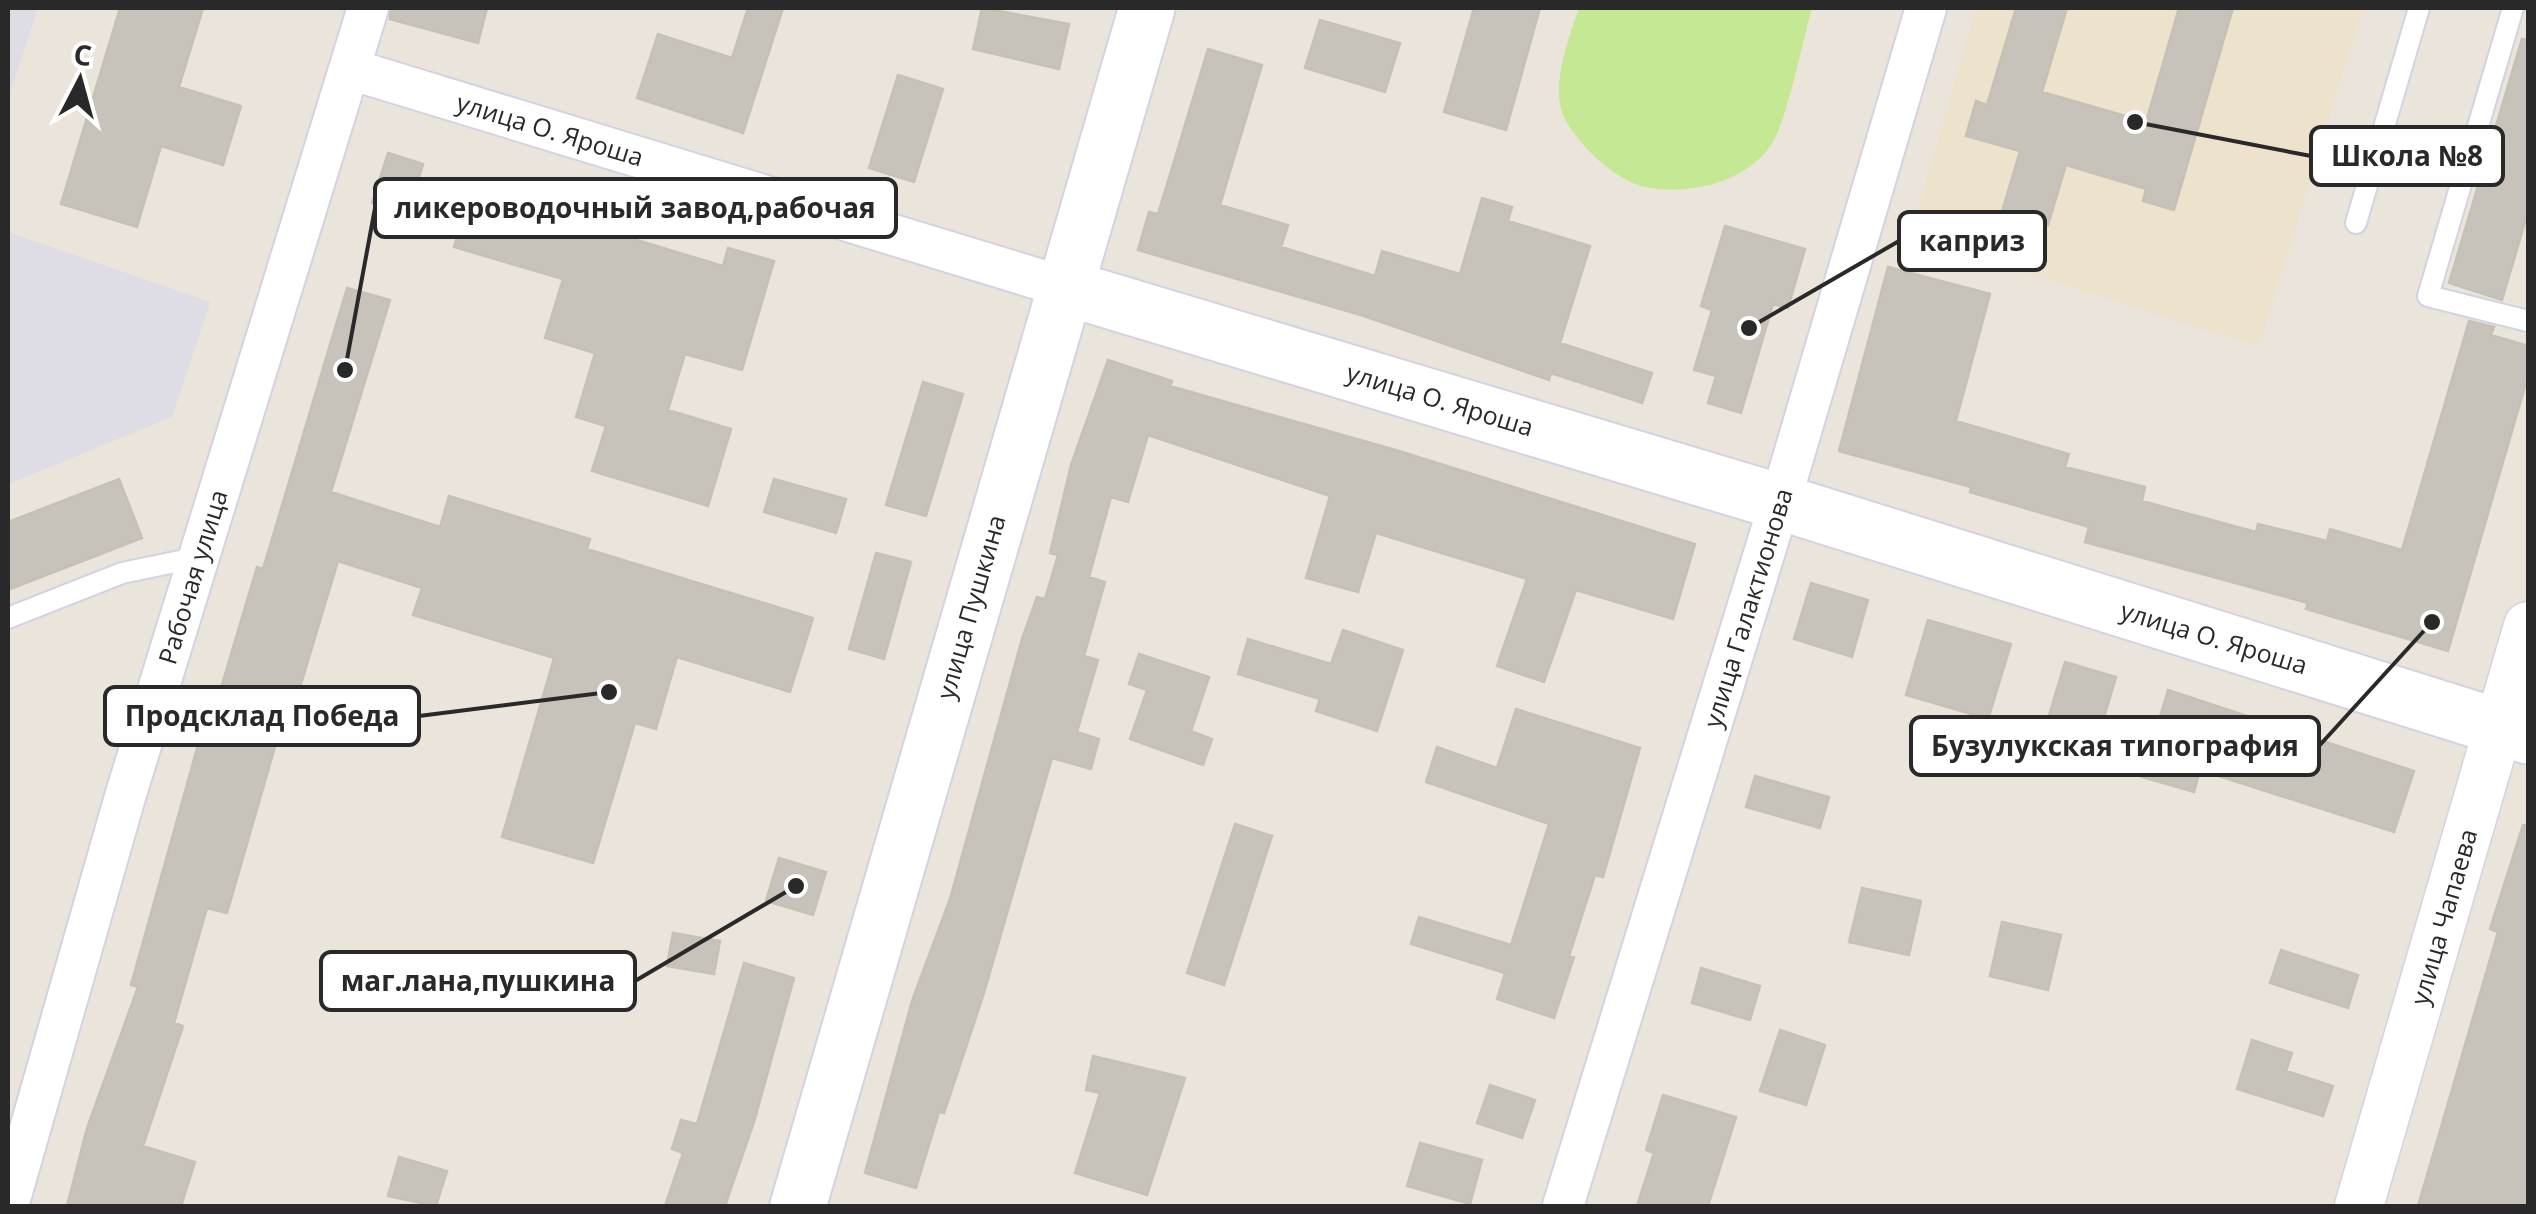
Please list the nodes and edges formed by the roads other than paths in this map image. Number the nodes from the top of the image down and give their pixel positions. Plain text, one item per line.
1 (368, 8) edge
2 (1147, 8) edge
3 (1926, 8) edge
4 (2419, 8) edge
5 (2513, 8) edge
6 (350, 69) junction
7 (2356, 224) dead end
8 (1064, 287) junction
9 (2528, 321) edge
10 (1780, 502) junction
11 (199, 557) junction
12 (8, 618) edge
13 (2528, 626) edge
14 (2514, 732) edge
15 (8, 1206) edge
16 (798, 1206) edge
17 (1564, 1206) edge
18 (2360, 1206) edge

1 - 6 street, Рабочая улица
2 - 8 main road, улица Пушкина
3 - 10 street, улица Галактионова
4 - 7 lane
5 - 9 lane
6 - 8 street, улица О. Яроша
6 - 11 street, Рабочая улица
8 - 10 main road, улица О. Яроша
8 - 16 main road, улица Пушкина
10 - 14 main road, улица О. Яроша
10 - 17 street, улица Галактионова
11 - 12 lane
11 - 15 street, Рабочая улица
13 - 14 street, улица Чапаева
14 - 18 street, улица Чапаева

